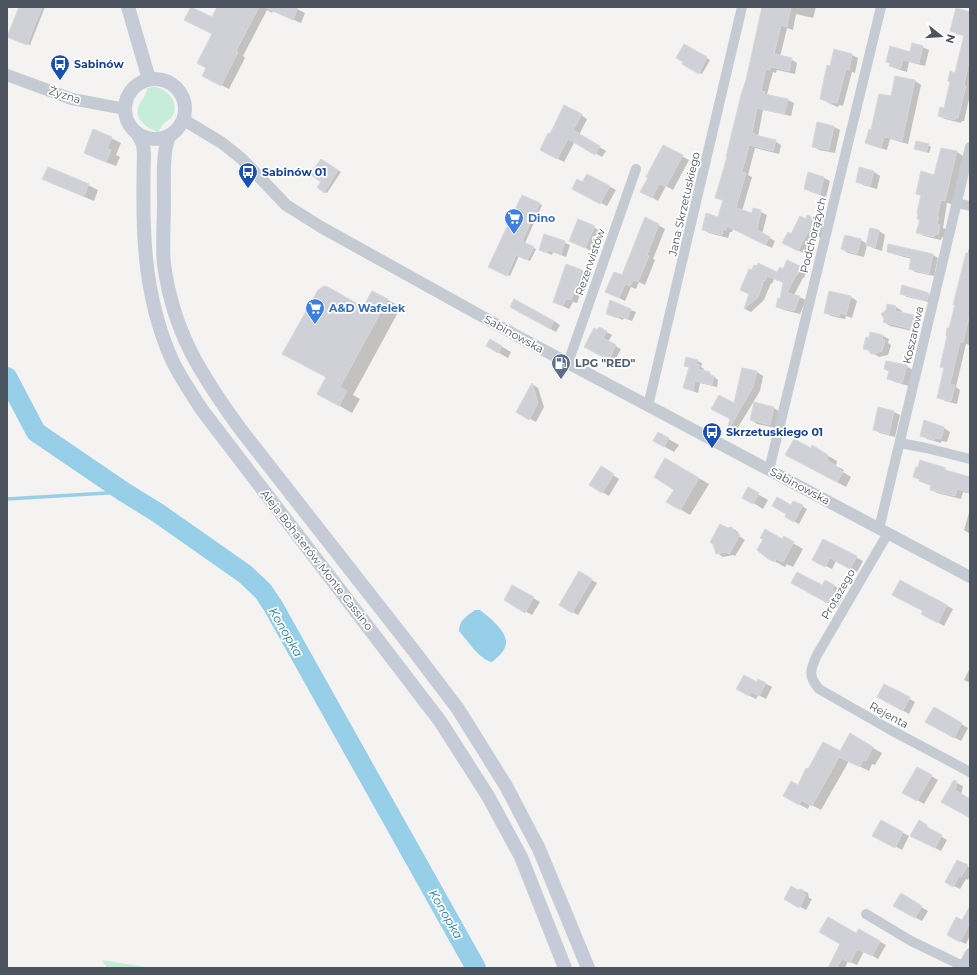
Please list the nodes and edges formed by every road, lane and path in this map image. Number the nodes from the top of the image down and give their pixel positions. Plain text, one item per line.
1 (128, 7) edge
2 (742, 7) edge
3 (881, 7) edge
4 (7, 75) edge
5 (149, 79) junction
6 (125, 109) junction
7 (184, 120) junction
8 (137, 133) junction
9 (169, 136) junction
10 (970, 147) edge
11 (636, 169) dead end
12 (957, 203) junction
13 (970, 206) edge
14 (568, 363) junction
15 (648, 406) junction
16 (900, 443) junction
17 (970, 459) edge
18 (769, 470) junction
19 (884, 531) junction
20 (970, 577) edge
21 (811, 667) joint
22 (970, 772) edge
23 (866, 914) dead end
24 (970, 953) edge
25 (965, 967) edge
26 (565, 968) edge
27 (588, 968) edge

1 - 5 main road
2 - 15 street, Jana Skrzetuskiego
3 - 18 street, Podchorążych
4 - 6 street, Żyzna
5 - 6 main road
5 - 7 main road
6 - 8 main road
7 - 9 main road
7 - 14 street, Sabinowska
8 - 9 main road
8 - 26 main road, Aleja Bohaterów Monte Cassino
9 - 27 main road, Aleja Bohaterów Monte Cassino
10 - 12 street, Koszarowa
11 - 14 street, Rezerwistów
12 - 13 street
12 - 16 street, Koszarowa
14 - 15 street, Sabinowska
15 - 18 street, Sabinowska
16 - 17 street
16 - 19 street, Koszarowa
18 - 19 street, Sabinowska
19 - 20 street, Sabinowska
19 - 21 street, Protazego
21 - 22 street, Rejenta
23 - 25 street
24 - 25 street

